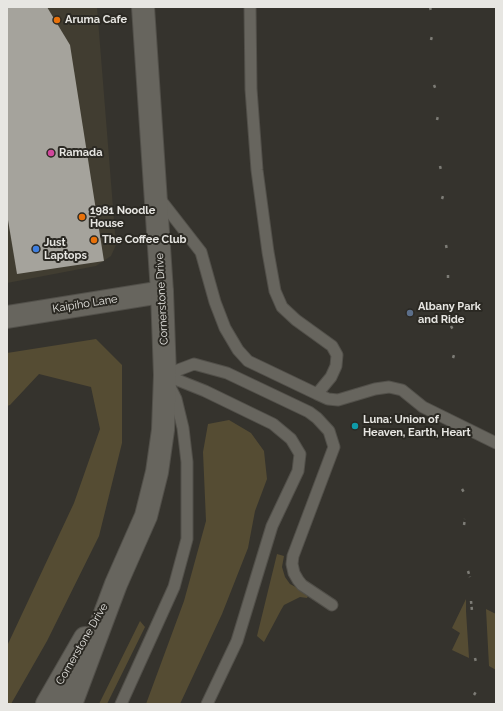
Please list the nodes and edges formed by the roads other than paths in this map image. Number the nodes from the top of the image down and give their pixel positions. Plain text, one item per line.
1 (143, 7) edge
2 (250, 7) edge
3 (156, 194) junction
4 (162, 292) junction
5 (7, 317) edge
6 (165, 375) junction
7 (317, 394) junction
8 (496, 443) edge
9 (116, 584) junction
10 (332, 605) dead end
11 (47, 704) edge
12 (71, 704) edge
13 (121, 704) edge
14 (207, 704) edge

1 - 3 street, Cornerstone Drive
2 - 7 lane
3 - 4 street, Cornerstone Drive
3 - 7 lane
4 - 5 street, Kaipiho Lane
4 - 6 street, Cornerstone Drive
6 - 9 street, Cornerstone Drive
6 - 10 lane
6 - 13 lane
6 - 14 lane
7 - 8 lane
9 - 11 street, Cornerstone Drive
9 - 12 street, Cornerstone Drive

